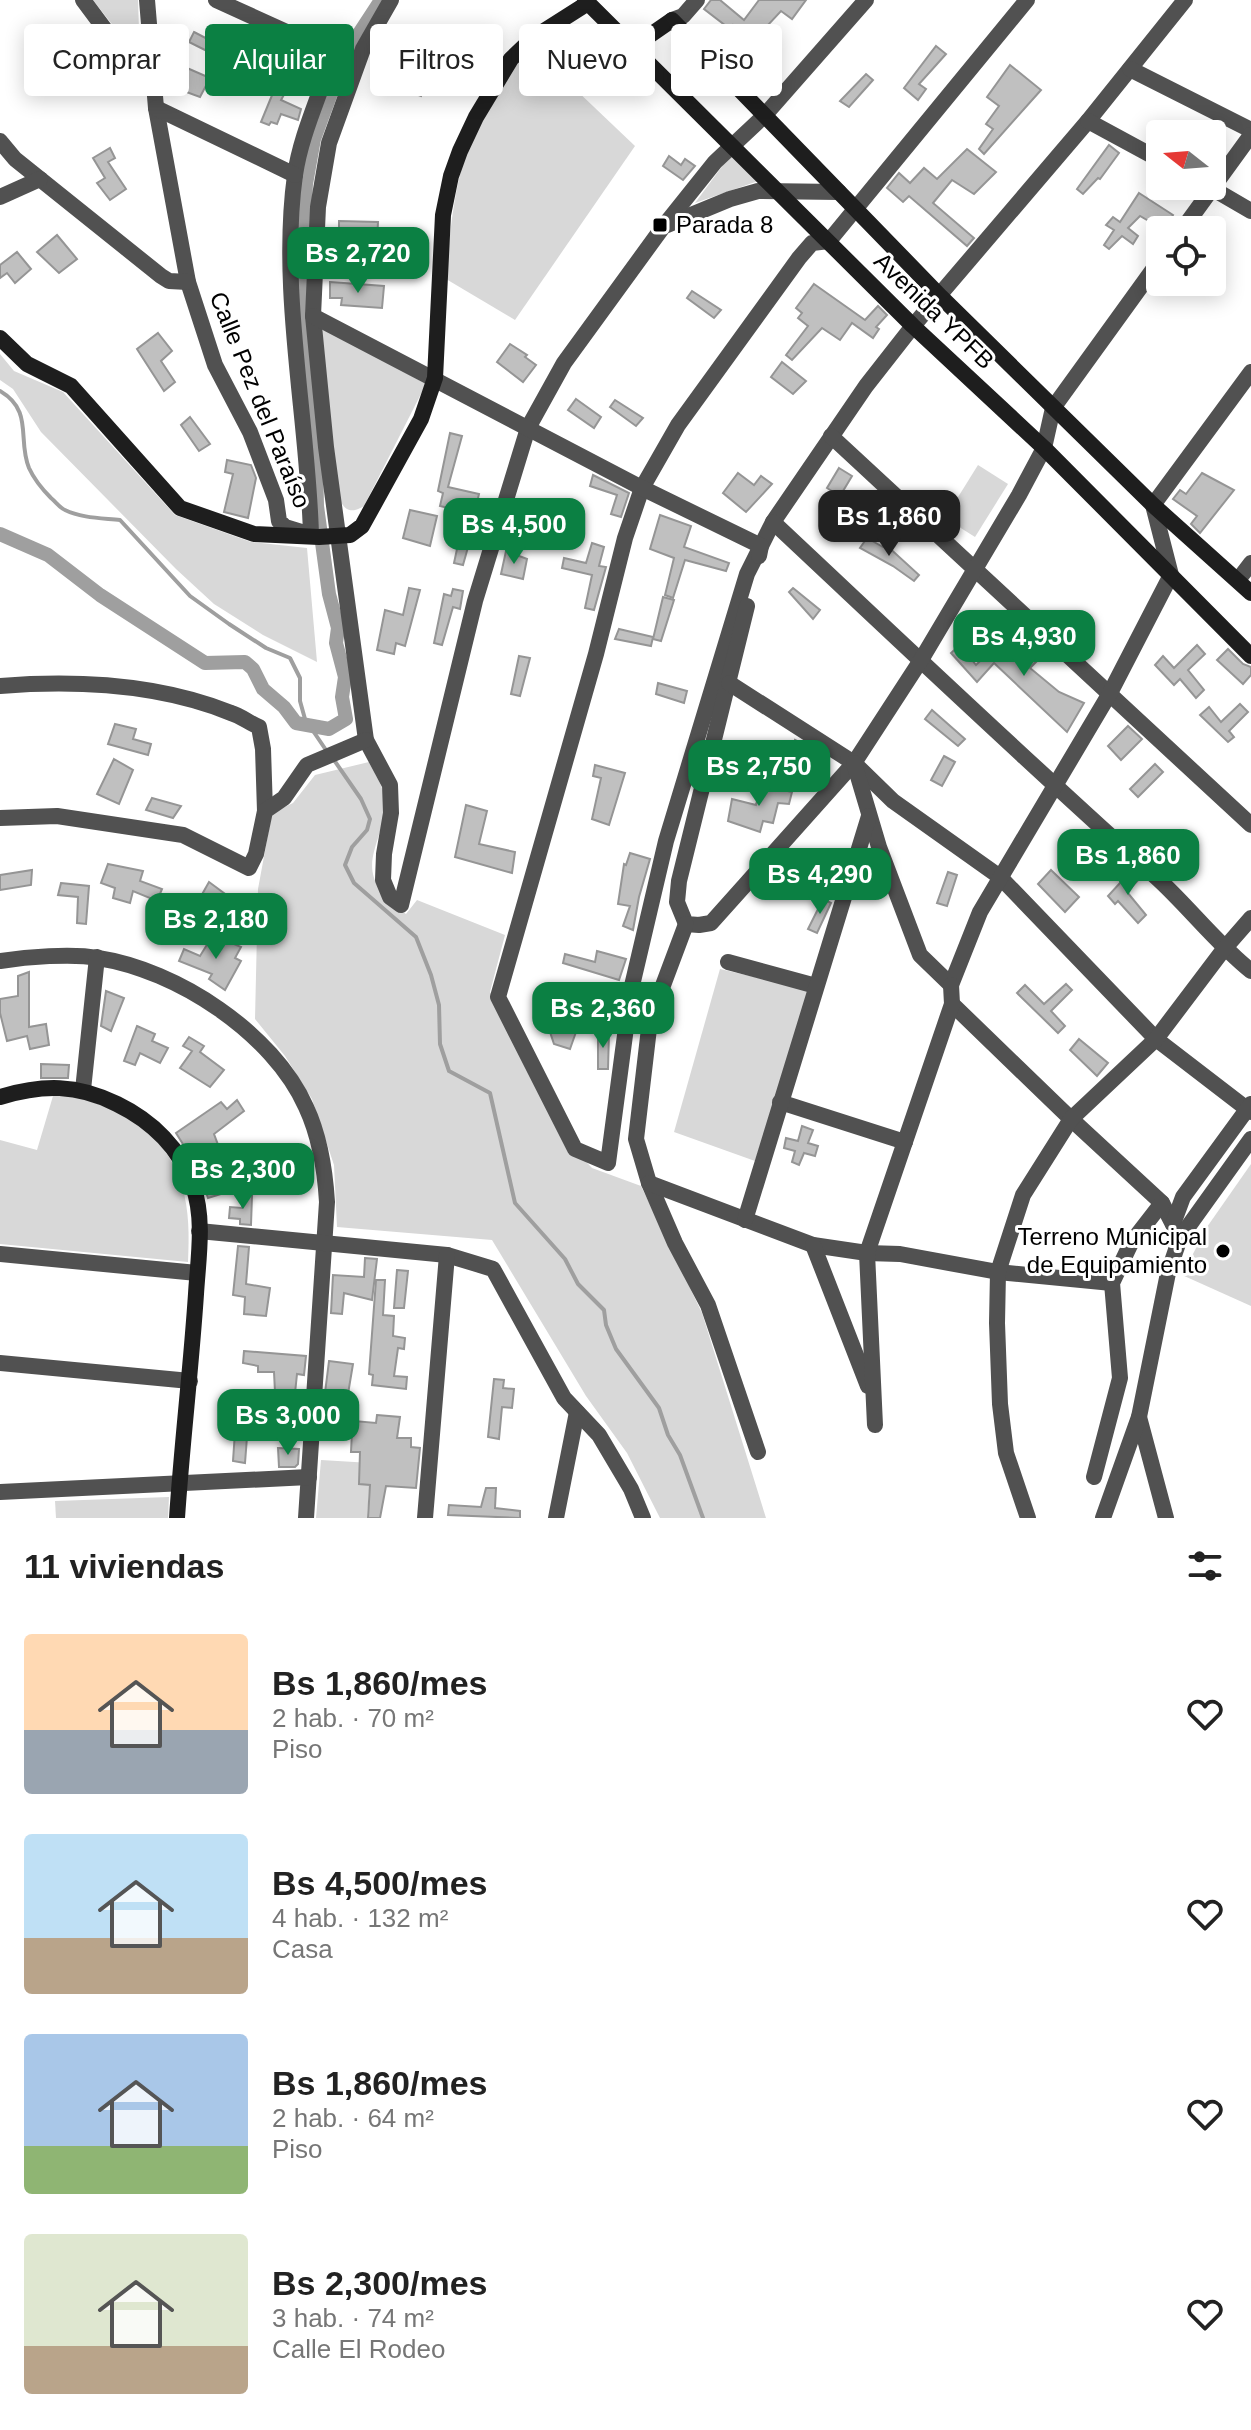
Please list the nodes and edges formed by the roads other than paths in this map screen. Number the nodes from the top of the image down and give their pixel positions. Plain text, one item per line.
1 (83, 0) edge
2 (147, 0) edge
3 (216, 0) edge
4 (391, 0) edge
5 (697, 0) edge
6 (866, 0) edge
7 (1027, 0) edge
8 (1185, 0) edge
9 (586, 2) edge
10 (672, 20) junction
11 (101, 24) edge
12 (149, 24) edge
13 (609, 24) edge
14 (655, 32) edge
15 (655, 69) edge
16 (1130, 69) junction
17 (155, 96) edge
18 (156, 108) junction
19 (764, 116) junction
20 (1088, 121) junction
21 (1251, 133) edge
22 (0, 141) edge
23 (732, 146) junction
24 (1146, 152) edge
25 (1226, 166) edge
26 (295, 175) junction
27 (40, 179) junction
28 (777, 191) junction
29 (839, 192) junction
30 (1226, 196) edge
31 (0, 197) edge
32 (857, 208) junction
33 (1251, 211) edge
34 (663, 227) junction
35 (829, 241) junction
36 (1146, 279) edge
37 (188, 282) junction
38 (941, 297) junction
39 (313, 316) junction
40 (913, 326) junction
41 (0, 338) edge
42 (1251, 372) edge
43 (435, 378) junction
44 (1053, 408) junction
45 (528, 428) junction
46 (831, 436) junction
47 (1044, 448) junction
48 (642, 488) junction
49 (1153, 505) junction
50 (773, 522) junction
51 (324, 536) junction
52 (761, 546) junction
53 (1251, 563) edge
54 (976, 569) junction
55 (1171, 575) junction
56 (1238, 580) junction
57 (1251, 593) edge
58 (1251, 656) edge
59 (921, 660) junction
60 (729, 683) junction
61 (0, 686) edge
62 (1110, 693) junction
63 (366, 740) junction
64 (854, 763) junction
65 (1056, 787) junction
66 (265, 811) junction
67 (869, 814) junction
68 (0, 816) edge
69 (1251, 825) edge
70 (1000, 877) junction
71 (1251, 918) edge
72 (686, 924) junction
73 (1224, 949) junction
74 (97, 957) junction
75 (0, 961) edge
76 (728, 962) dead end
77 (1251, 971) edge
78 (951, 985) junction
79 (816, 986) junction
80 (952, 1004) junction
81 (1156, 1039) junction
82 (83, 1090) junction
83 (0, 1097) edge
84 (780, 1102) junction
85 (1250, 1108) edge
86 (1071, 1119) junction
87 (1251, 1139) edge
88 (905, 1142) junction
89 (649, 1183) junction
90 (1162, 1203) junction
91 (745, 1220) junction
92 (199, 1231) junction
93 (1177, 1231) junction
94 (325, 1244) junction
95 (813, 1245) junction
96 (867, 1253) junction
97 (0, 1254) edge
98 (447, 1255) junction
99 (998, 1272) junction
100 (197, 1273) junction
101 (1112, 1283) junction
102 (0, 1363) edge
103 (190, 1381) junction
104 (873, 1399) junction
105 (577, 1412) junction
106 (1139, 1417) junction
107 (875, 1425) dead end
108 (758, 1452) dead end
109 (309, 1477) junction
110 (1094, 1477) dead end
111 (179, 1484) junction
112 (0, 1492) edge
113 (177, 1518) edge
114 (306, 1518) edge
115 (425, 1518) edge
116 (556, 1518) edge
117 (643, 1518) edge
118 (1028, 1518) edge
119 (1103, 1518) edge
120 (1166, 1518) edge

1 - 11 street
2 - 12 street, Calle Pez del Paraíso
3 - 26 street
4 - 39 street
5 - 10 street
6 - 19 street
7 - 32 street
8 - 16 street
9 - 13 street, Avenida YPFB
9 - 43 street
10 - 14 street
10 - 19 street, Avenida YPFB
15 - 23 street, Avenida YPFB
16 - 20 street
16 - 21 street
17 - 18 street, Calle Pez del Paraíso
18 - 26 street
18 - 37 street, Calle Pez del Paraíso
19 - 23 street
19 - 29 street, Avenida YPFB
20 - 24 street
20 - 38 street
21 - 25 street
22 - 27 street
23 - 28 street, Avenida YPFB
23 - 34 street
26 - 51 street
27 - 31 street
27 - 37 street
28 - 29 street
28 - 34 street
28 - 35 street, Avenida YPFB
29 - 32 street, Avenida YPFB
30 - 33 street
32 - 35 street
32 - 38 street, Avenida YPFB
34 - 45 street
35 - 40 street, Avenida YPFB
35 - 48 street
36 - 44 street
37 - 51 street, Calle Pez del Paraíso
38 - 40 street
38 - 44 street, Avenida YPFB
39 - 43 street
39 - 51 street
40 - 46 street
40 - 47 street, Avenida YPFB
41 - 51 street
42 - 49 street
43 - 45 street
43 - 51 street
44 - 47 street
44 - 49 street, Avenida YPFB
45 - 48 street
45 - 63 street
46 - 50 street
46 - 54 street
47 - 54 street
47 - 55 street, Avenida YPFB
48 - 52 street
48 - 52 street
49 - 55 street
49 - 56 street, Avenida YPFB
50 - 52 street
50 - 59 street
51 - 63 street
52 - 60 street
53 - 56 street
54 - 59 street
54 - 62 street
55 - 58 street, Avenida YPFB
55 - 62 street
56 - 57 street, Avenida YPFB
59 - 64 street
59 - 65 street
60 - 64 street
60 - 72 street
61 - 66 street
62 - 65 street
62 - 69 street
63 - 66 street
64 - 67 street
64 - 70 street
64 - 72 street
65 - 70 street
65 - 73 street
66 - 68 street
67 - 78 street
67 - 79 street
70 - 78 street
70 - 81 street
71 - 73 street
72 - 89 street
73 - 77 street
73 - 81 street
74 - 75 street
74 - 82 street
74 - 94 street
76 - 79 street
78 - 80 street
79 - 84 street
80 - 86 street
80 - 88 street
81 - 85 street
81 - 86 street
82 - 83 street
82 - 92 street
84 - 88 street
84 - 91 street
85 - 93 street
86 - 90 street
86 - 99 street
87 - 93 street
88 - 96 street
89 - 91 street
89 - 108 street
90 - 93 street
90 - 101 street
91 - 95 street
92 - 94 street
92 - 100 street
93 - 106 street
94 - 98 street
94 - 109 street
95 - 96 street
95 - 104 street
96 - 99 street
96 - 104 street
97 - 100 street
98 - 105 street
98 - 115 street
99 - 101 street
99 - 118 street
100 - 103 street
101 - 110 street
102 - 103 street
103 - 111 street
104 - 107 street
105 - 116 street
105 - 117 street
106 - 119 street
106 - 120 street
109 - 111 street
109 - 114 street
111 - 112 street
111 - 113 street

